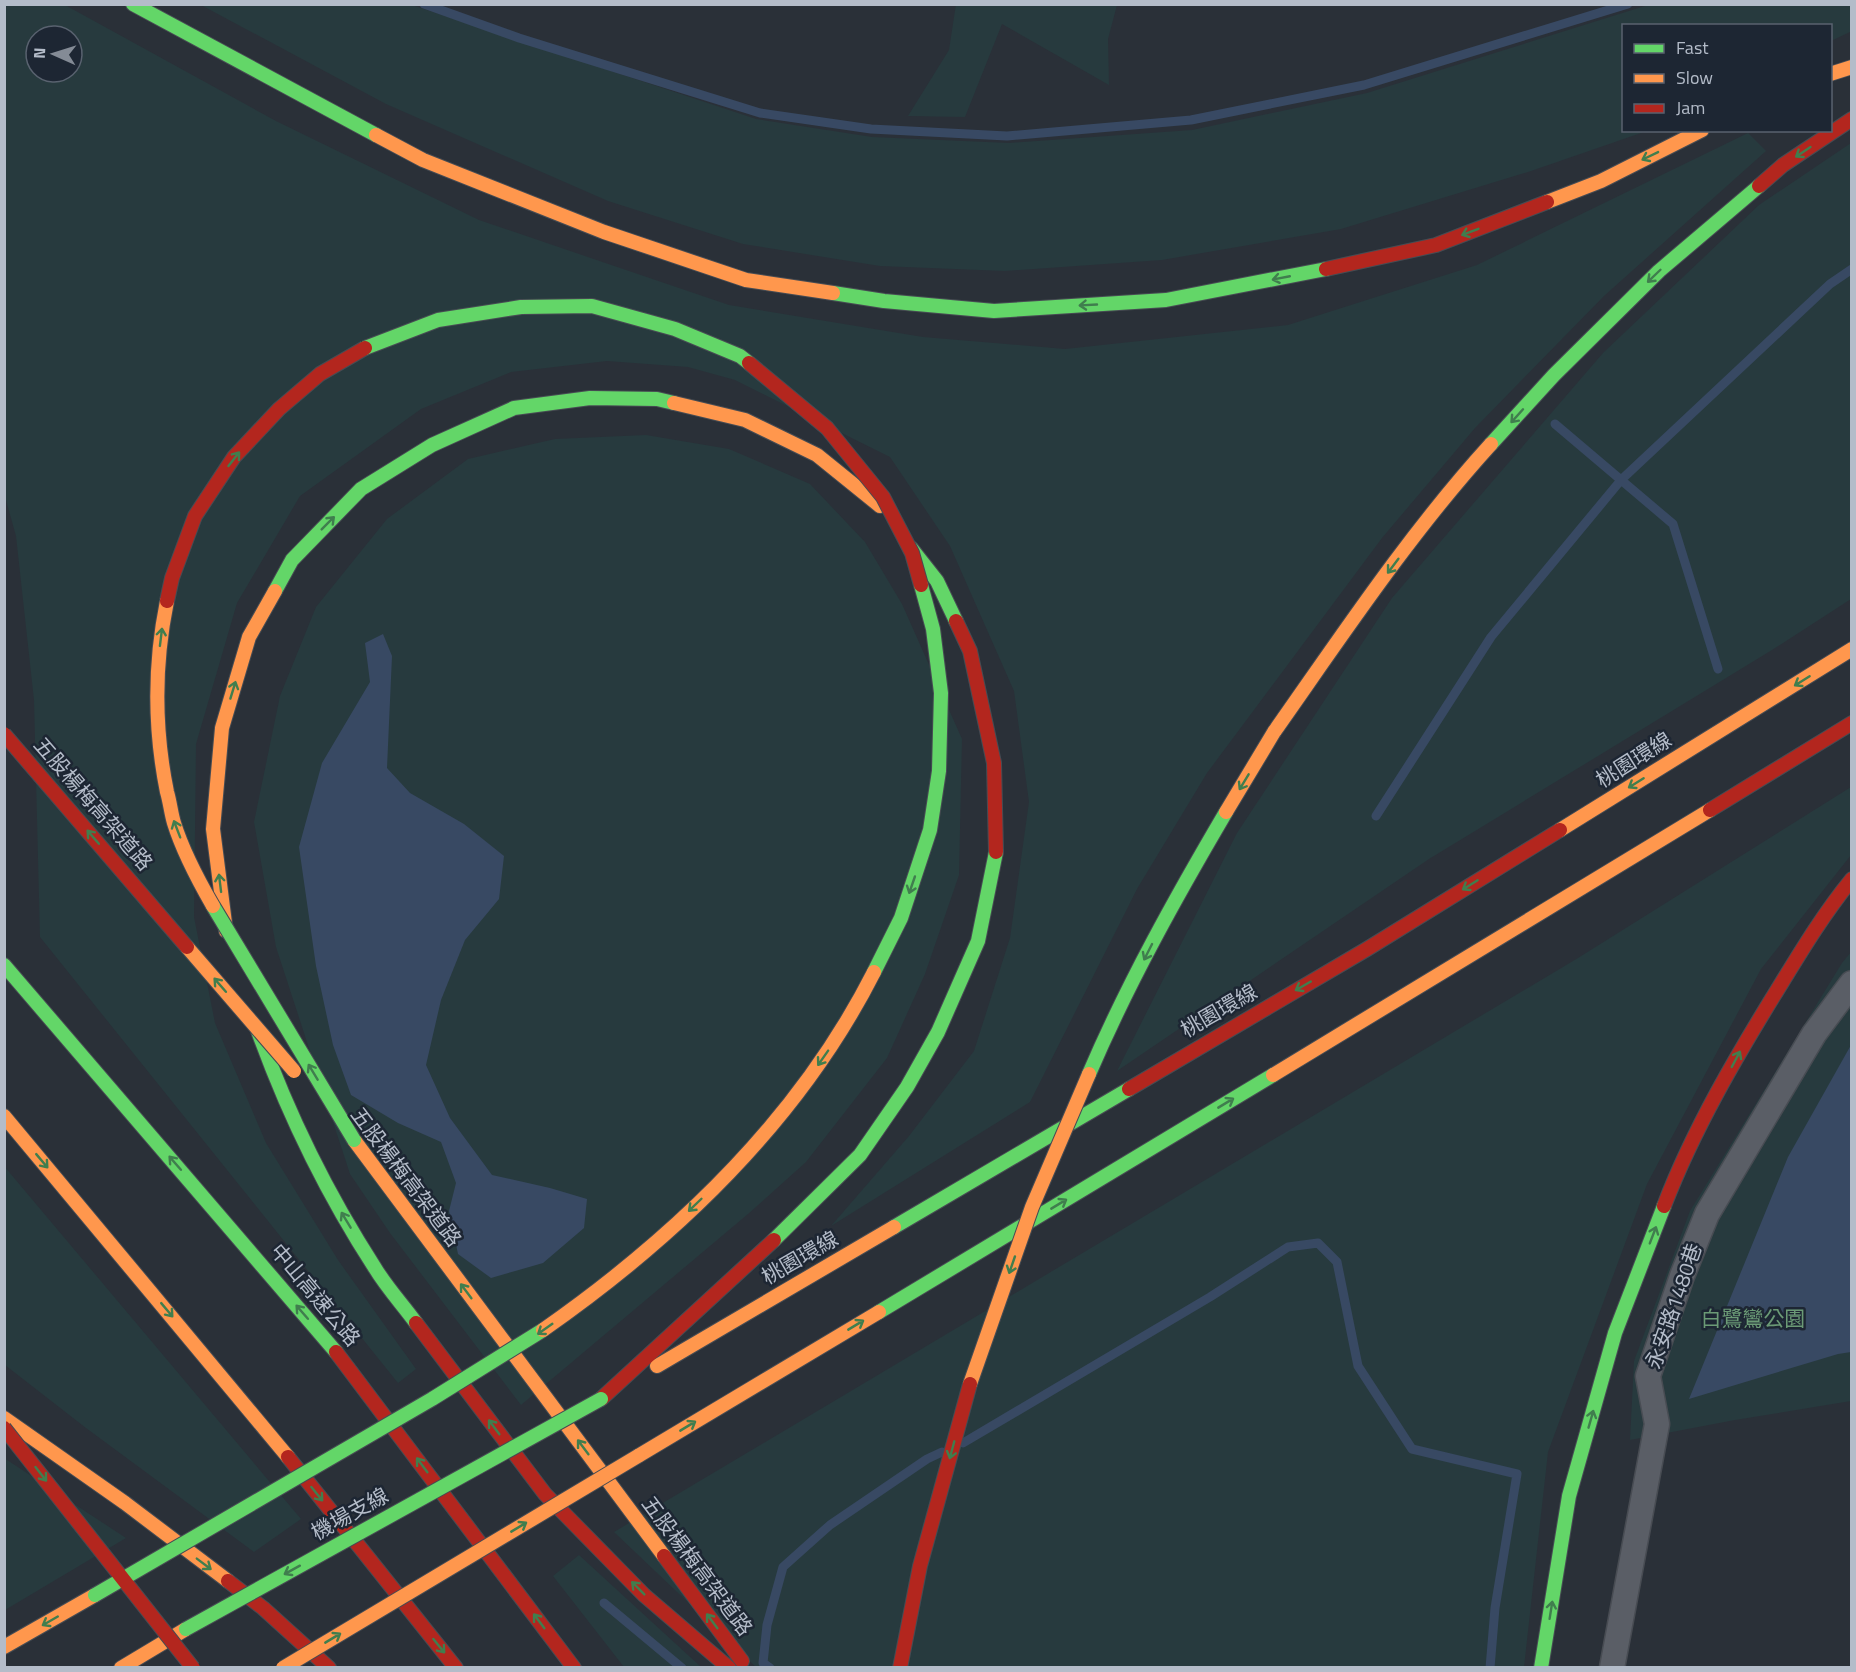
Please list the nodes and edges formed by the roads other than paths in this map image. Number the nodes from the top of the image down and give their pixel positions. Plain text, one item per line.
1 (133, 4) edge
2 (1851, 67) edge
3 (1832, 73) edge
4 (1851, 119) edge
5 (1698, 132) edge
6 (1832, 132) edge
7 (1832, 132) edge
8 (1851, 650) edge
9 (1851, 723) edge
10 (4, 734) edge
11 (1851, 879) edge
12 (4, 965) edge
13 (1851, 983) edge
14 (4, 1116) edge
15 (354, 1140) junction
16 (601, 1399) junction
17 (4, 1418) edge
18 (4, 1428) edge
19 (4, 1647) edge
20 (121, 1668) edge
21 (193, 1668) edge
22 (283, 1668) edge
23 (329, 1668) edge
24 (456, 1668) edge
25 (574, 1668) edge
26 (729, 1668) edge
27 (747, 1668) edge
28 (900, 1668) edge
29 (1541, 1668) edge
30 (1612, 1668) edge

5 -> 1 highway
2 - 3 highway
4 -> 6 highway, bridge
7 -> 28 highway, bridge
8 -> 16 highway, 桃園環線
22 -> 9 highway, bridge
15 -> 10 highway, 五股楊梅高架道路, bridge
29 -> 11 highway
25 -> 12 highway, 中山高速公路
13 - 30 street, 永安路1480巷
14 -> 24 highway
15 -> 19 highway, bridge
27 -> 15 highway, 五股楊梅高架道路, bridge
16 -> 20 highway, 機場支線, bridge
26 -> 16 highway
17 -> 23 highway
18 -> 21 highway, bridge

